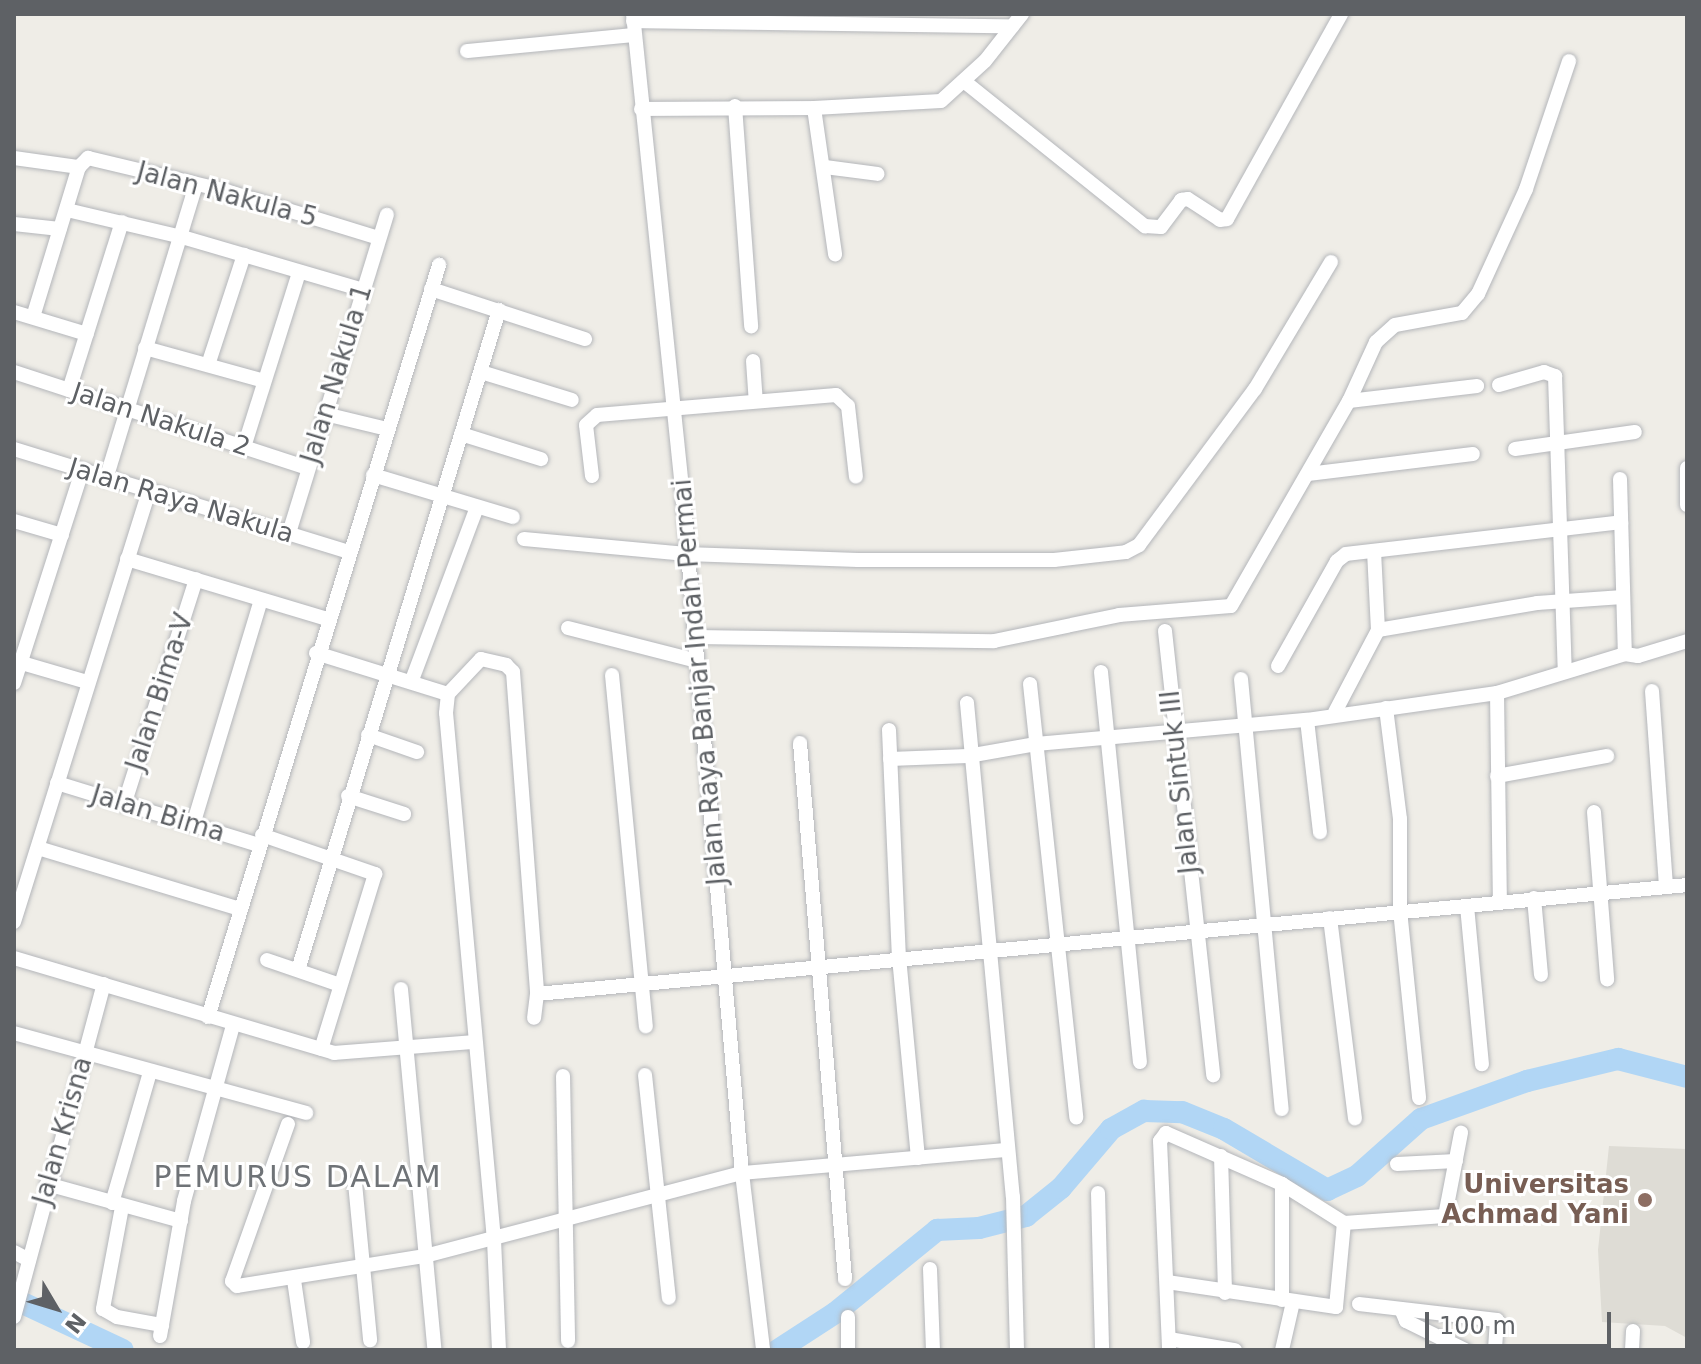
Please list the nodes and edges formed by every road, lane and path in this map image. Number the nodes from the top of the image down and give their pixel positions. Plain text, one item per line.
1 (1022, 14) edge
2 (1341, 14) edge
3 (858, 18) edge
4 (939, 19) edge
5 (633, 24) edge
6 (1012, 26) junction
7 (467, 51) dead end
8 (1569, 61) dead end
9 (965, 82) junction
10 (735, 106) junction
11 (814, 108) junction
12 (641, 109) junction
13 (14, 158) edge
14 (79, 167) junction
15 (825, 167) junction
16 (878, 174) dead end
17 (196, 184) junction
18 (67, 210) junction
19 (387, 215) dead end
20 (122, 222) junction
21 (14, 224) edge
22 (60, 229) junction
23 (182, 237) junction
24 (379, 238) junction
25 (835, 254) dead end
26 (244, 255) junction
27 (1331, 262) dead end
28 (439, 265) dead end
29 (299, 273) junction
30 (431, 289) junction
31 (363, 290) junction
32 (499, 310) junction
33 (14, 312) edge
34 (33, 317) junction
35 (751, 326) dead end
36 (87, 334) junction
37 (585, 339) dead end
38 (145, 348) junction
39 (753, 361) dead end
40 (208, 365) junction
41 (14, 372) edge
42 (481, 372) junction
43 (264, 381) junction
44 (1499, 385) dead end
45 (1477, 386) dead end
46 (69, 390) junction
47 (572, 400) dead end
48 (756, 400) junction
49 (1349, 401) junction
50 (672, 408) junction
51 (127, 410) junction
52 (325, 414) junction
53 (387, 429) junction
54 (1635, 432) dead end
55 (461, 434) junction
56 (1558, 443) junction
57 (244, 447) junction
58 (14, 449) edge
59 (1515, 449) dead end
60 (1473, 454) dead end
61 (541, 459) dead end
62 (308, 468) junction
63 (1687, 468) edge
64 (82, 471) junction
65 (1308, 474) junction
66 (373, 475) junction
67 (592, 476) dead end
68 (856, 477) dead end
69 (106, 479) junction
70 (1620, 479) dead end
71 (149, 491) junction
72 (442, 499) junction
73 (1687, 505) edge
74 (476, 510) junction
75 (513, 517) dead end
76 (14, 521) edge
77 (1621, 522) junction
78 (1561, 525) junction
79 (289, 533) junction
80 (62, 535) junction
81 (524, 539) dead end
82 (349, 552) junction
83 (1374, 552) junction
84 (686, 554) junction
85 (127, 559) junction
86 (196, 579) junction
87 (1623, 597) junction
88 (261, 600) junction
89 (1565, 601) junction
90 (327, 619) junction
91 (568, 628) dead end
92 (1378, 630) junction
93 (1165, 631) dead end
94 (695, 637) junction
95 (1687, 641) edge
96 (316, 653) junction
97 (1625, 654) junction
98 (697, 661) junction
99 (17, 662) edge
100 (1278, 666) dead end
101 (1101, 672) dead end
102 (1565, 672) junction
103 (388, 673) junction
104 (612, 675) dead end
105 (1241, 679) dead end
106 (412, 680) junction
107 (87, 682) junction
108 (14, 683) edge
109 (1030, 684) dead end
110 (1652, 691) dead end
111 (1497, 693) junction
112 (448, 694) junction
113 (967, 703) dead end
114 (1386, 708) junction
115 (1335, 712) junction
116 (1307, 720) junction
117 (1244, 725) junction
118 (889, 730) dead end
119 (1173, 733) junction
120 (368, 735) junction
121 (1107, 738) junction
122 (800, 743) dead end
123 (1036, 744) junction
124 (417, 752) dead end
125 (968, 756) junction
126 (1607, 756) dead end
127 (890, 759) junction
128 (1497, 776) junction
129 (57, 783) junction
130 (348, 796) junction
131 (124, 805) junction
132 (1594, 812) dead end
133 (404, 814) dead end
134 (193, 825) junction
135 (1320, 832) dead end
136 (260, 840) junction
137 (38, 848) junction
138 (329, 856) junction
139 (1687, 885) edge
140 (19, 887) edge
141 (1666, 887) junction
142 (1601, 892) junction
143 (1534, 898) junction
144 (1500, 902) junction
145 (1467, 906) junction
146 (240, 909) junction
147 (1400, 910) junction
148 (1330, 918) junction
149 (14, 922) edge
150 (1264, 923) junction
151 (1196, 932) junction
152 (1128, 938) junction
153 (1055, 943) junction
154 (987, 950) junction
155 (899, 957) junction
156 (14, 958) edge
157 (267, 960) dead end
158 (298, 970) junction
159 (820, 970) junction
160 (727, 974) junction
161 (1541, 975) dead end
162 (1607, 979) dead end
163 (104, 984) junction
164 (340, 985) junction
165 (643, 985) junction
166 (401, 989) dead end
167 (537, 994) junction
168 (208, 1017) junction
169 (534, 1018) dead end
170 (233, 1025) junction
171 (646, 1026) dead end
172 (15, 1036) edge
173 (475, 1042) junction
174 (321, 1049) junction
175 (405, 1049) junction
176 (85, 1054) junction
177 (1140, 1062) dead end
178 (1482, 1064) dead end
179 (150, 1072) junction
180 (645, 1075) dead end
181 (1213, 1075) dead end
182 (563, 1076) dead end
183 (214, 1089) junction
184 (1419, 1098) dead end
185 (1282, 1109) dead end
186 (306, 1113) dead end
187 (1076, 1118) dead end
188 (1355, 1118) dead end
189 (288, 1124) dead end
190 (1461, 1133) dead end
191 (1007, 1150) junction
192 (1221, 1156) junction
193 (918, 1158) junction
194 (1456, 1161) junction
195 (1397, 1164) dead end
196 (833, 1166) junction
197 (742, 1173) junction
198 (355, 1183) dead end
199 (47, 1184) junction
200 (1282, 1184) junction
201 (1098, 1193) dead end
202 (658, 1194) junction
203 (117, 1205) junction
204 (562, 1220) junction
205 (181, 1221) junction
206 (1344, 1223) junction
207 (494, 1240) junction
208 (14, 1252) edge
209 (425, 1256) junction
210 (29, 1260) junction
211 (361, 1266) junction
212 (930, 1269) dead end
213 (845, 1279) dead end
214 (294, 1280) junction
215 (1167, 1282) junction
216 (1225, 1293) junction
217 (669, 1298) dead end
218 (1288, 1301) junction
219 (1359, 1304) dead end
220 (1401, 1309) junction
221 (14, 1317) edge
222 (848, 1317) dead end
223 (1633, 1331) dead end
224 (370, 1340) dead end
225 (568, 1341) dead end
226 (303, 1342) dead end
227 (1169, 1345) edge
228 (763, 1346) edge
229 (434, 1348) edge
230 (499, 1349) edge
231 (848, 1350) edge
232 (933, 1350) edge
233 (1017, 1350) edge
234 (1102, 1350) edge
235 (1235, 1350) edge
236 (1282, 1350) edge
237 (1465, 1350) edge
238 (1495, 1350) edge
239 (1632, 1350) edge

1 - 6 street
2 - 9 street
3 - 4 street
3 - 5 street
4 - 6 street
5 - 7 street
5 - 12 street, Jalan Raya Banjar Indah Permai
6 - 9 street
8 - 49 street
9 - 11 street
10 - 11 street
10 - 12 street
10 - 35 street
11 - 15 street
12 - 50 street, Jalan Raya Banjar Indah Permai
13 - 14 street
14 - 17 street, Jalan Nakula 5
14 - 18 street
15 - 16 street
15 - 25 street
17 - 23 street
17 - 24 street, Jalan Nakula 5
18 - 20 street
18 - 22 street
19 - 24 street, Jalan Nakula 1
20 - 23 street
20 - 36 street
21 - 22 street
22 - 34 street
23 - 26 street
23 - 38 street
24 - 31 street, Jalan Nakula 1
26 - 29 street
26 - 40 street
27 - 84 street
28 - 30 street
29 - 31 street
29 - 43 street
30 - 32 street
30 - 53 street
31 - 52 street, Jalan Nakula 1
32 - 37 street
32 - 42 street
33 - 34 street
34 - 36 street
36 - 46 street
38 - 40 street
38 - 51 street
39 - 48 street
40 - 43 street
41 - 46 street, Jalan Nakula 2
42 - 47 street
42 - 55 street
43 - 57 street
44 - 56 street
45 - 49 street
46 - 51 street, Jalan Nakula 2
48 - 50 street
48 - 68 street
49 - 65 street
50 - 67 street
50 - 84 street, Jalan Raya Banjar Indah Permai
51 - 57 street, Jalan Nakula 2
51 - 69 street
52 - 53 street
52 - 62 street, Jalan Nakula 1
53 - 66 street
54 - 56 street
55 - 61 street
55 - 72 street
56 - 59 street
56 - 78 street
57 - 62 street, Jalan Nakula 2
58 - 64 street, Jalan Raya Nakula
60 - 65 street
62 - 79 street, Jalan Nakula 1
63 - 73 street
64 - 69 street, Jalan Raya Nakula
64 - 80 street
65 - 94 street
66 - 72 street
66 - 82 street
69 - 71 street, Jalan Raya Nakula
70 - 77 street
71 - 79 street, Jalan Raya Nakula
71 - 85 street
72 - 74 street
72 - 103 street
74 - 75 street
74 - 106 street
76 - 80 street
77 - 78 street
77 - 87 street
78 - 83 street
78 - 89 street
79 - 82 street, Jalan Raya Nakula
80 - 99 street
81 - 84 street
82 - 90 street
83 - 92 street
83 - 100 street
84 - 94 street, Jalan Raya Banjar Indah Permai
85 - 86 street
85 - 107 street
86 - 88 street
86 - 131 street, Jalan Bima-V
87 - 89 street
87 - 97 street
88 - 90 street
88 - 134 street
89 - 92 street
89 - 102 street
90 - 96 street
91 - 98 street
92 - 115 street
93 - 119 street, Jalan Sintuk III
94 - 98 street, Jalan Raya Banjar Indah Permai
95 - 97 street
96 - 103 street
96 - 136 street
97 - 102 street
98 - 160 street, Jalan Raya Banjar Indah Permai
99 - 107 street
99 - 108 street
101 - 121 street
102 - 111 street
103 - 106 street
103 - 120 street
104 - 165 street
105 - 117 street
106 - 112 street
107 - 129 street
109 - 123 street
110 - 141 street
111 - 114 street
111 - 128 street
112 - 167 street
112 - 173 street
113 - 125 street
114 - 115 street
114 - 147 street
115 - 116 street
116 - 117 street
116 - 135 street
117 - 119 street
117 - 150 street
118 - 127 street
119 - 121 street
119 - 151 street, Jalan Sintuk III
120 - 124 street
120 - 130 street
121 - 123 street
121 - 152 street
122 - 159 street
123 - 125 street
123 - 153 street
125 - 127 street
125 - 154 street
126 - 128 street
127 - 155 street
128 - 144 street
129 - 131 street, Jalan Bima
129 - 137 street
130 - 133 street
130 - 138 street
131 - 134 street, Jalan Bima
132 - 142 street
134 - 136 street, Jalan Bima
136 - 138 street, Jalan Bima
136 - 146 street
137 - 140 street
137 - 146 street
138 - 158 street
138 - 164 street, Jalan Bima
139 - 141 street
140 - 149 street
141 - 142 street
142 - 143 street
142 - 162 street
143 - 144 street
143 - 161 street
144 - 145 street
145 - 147 street
145 - 178 street
146 - 168 street
147 - 148 street
147 - 184 street
148 - 150 street
148 - 188 street
150 - 151 street
150 - 185 street
151 - 152 street
151 - 181 street, Jalan Sintuk III
152 - 153 street
152 - 177 street
153 - 154 street
153 - 187 street
154 - 155 street
154 - 191 street
155 - 159 street
155 - 193 street
156 - 163 street
157 - 158 street
158 - 164 street
159 - 160 street
159 - 196 street
160 - 165 street
160 - 197 street, Jalan Raya Banjar Indah Permai
163 - 168 street
163 - 176 street, Jalan Krisna
164 - 174 street
165 - 167 street
165 - 171 street
166 - 175 street
167 - 169 street
168 - 170 street
170 - 174 street
170 - 183 street
172 - 176 street
173 - 175 street
173 - 207 street
174 - 175 street
175 - 209 street
176 - 179 street
176 - 199 street, Jalan Krisna
179 - 183 street
179 - 203 street
180 - 202 street
182 - 204 street
183 - 186 street
183 - 205 street
189 - 214 street
190 - 194 street
191 - 193 street
191 - 233 street
192 - 200 street
192 - 215 street
192 - 216 street
193 - 196 street
194 - 195 street
194 - 206 street
196 - 197 street
196 - 213 street
197 - 202 street
197 - 228 street, Jalan Raya Banjar Indah Permai
198 - 211 street
199 - 203 street
199 - 210 street, Jalan Krisna
200 - 206 street
200 - 218 street
201 - 234 street
202 - 204 street
202 - 217 street
203 - 205 street
203 - 205 street
204 - 207 street
204 - 225 street
206 - 218 street
207 - 209 street
207 - 230 street
208 - 210 street
209 - 211 street
209 - 229 street
210 - 221 street, Jalan Krisna
211 - 214 street
211 - 224 street
212 - 232 street
214 - 226 street
215 - 216 street
215 - 227 street
216 - 218 street
218 - 236 street
219 - 220 street
220 - 237 street
220 - 238 street
222 - 231 street
223 - 239 street
227 - 235 street

